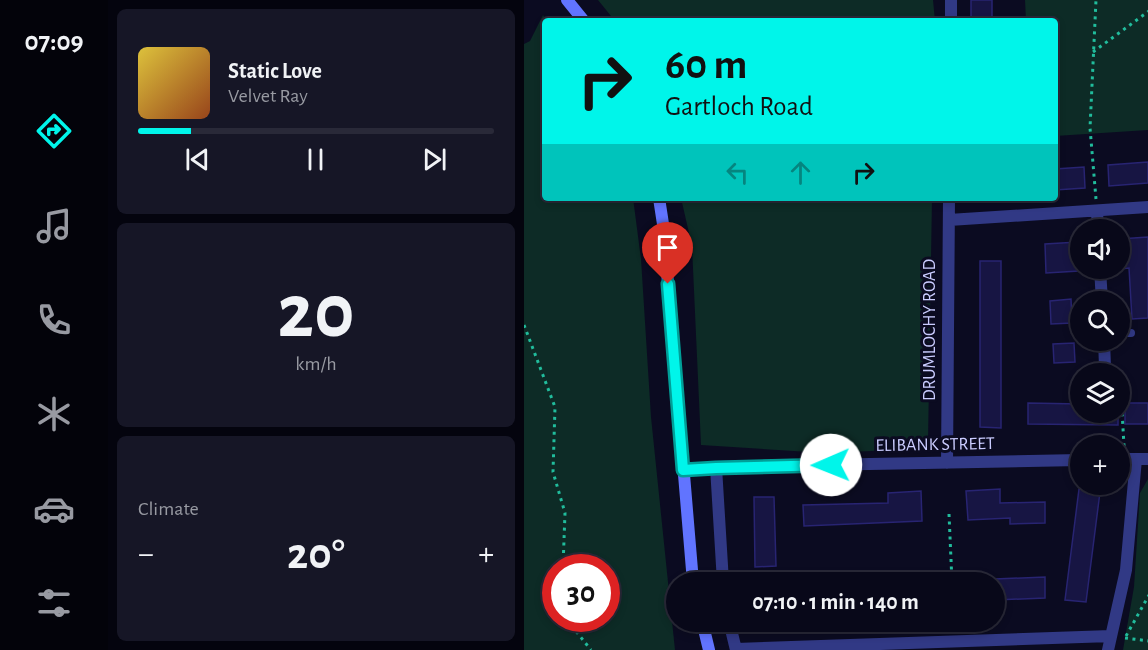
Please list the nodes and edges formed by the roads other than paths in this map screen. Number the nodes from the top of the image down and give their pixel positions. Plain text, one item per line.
1 (567, 0) edge
2 (951, 0) edge
3 (582, 18) edge
4 (951, 18) edge
5 (659, 201) edge
6 (949, 201) edge
7 (1148, 207) edge
8 (1097, 211) junction
9 (949, 219) junction
10 (1097, 219) edge
11 (1132, 459) edge
12 (1070, 460) edge
13 (947, 463) junction
14 (716, 468) junction
15 (683, 470) junction
16 (692, 572) edge
17 (722, 572) edge
18 (705, 632) edge
19 (732, 632) edge
20 (1111, 636) junction
21 (915, 646) edge
22 (709, 650) edge
23 (736, 650) edge
24 (1108, 650) edge

1 - 3 main road
2 - 4 street
5 - 15 main road
6 - 9 street, DRUMLOCHY ROAD
7 - 8 street
8 - 9 street
8 - 10 street
9 - 13 street, DRUMLOCHY ROAD
11 - 20 street
12 - 13 street, ELIBANK STREET
13 - 14 street, ELIBANK STREET
14 - 15 street, ELIBANK STREET
14 - 17 street
15 - 16 main road
18 - 22 main road
19 - 23 street
20 - 21 street
20 - 24 street
21 - 23 street

